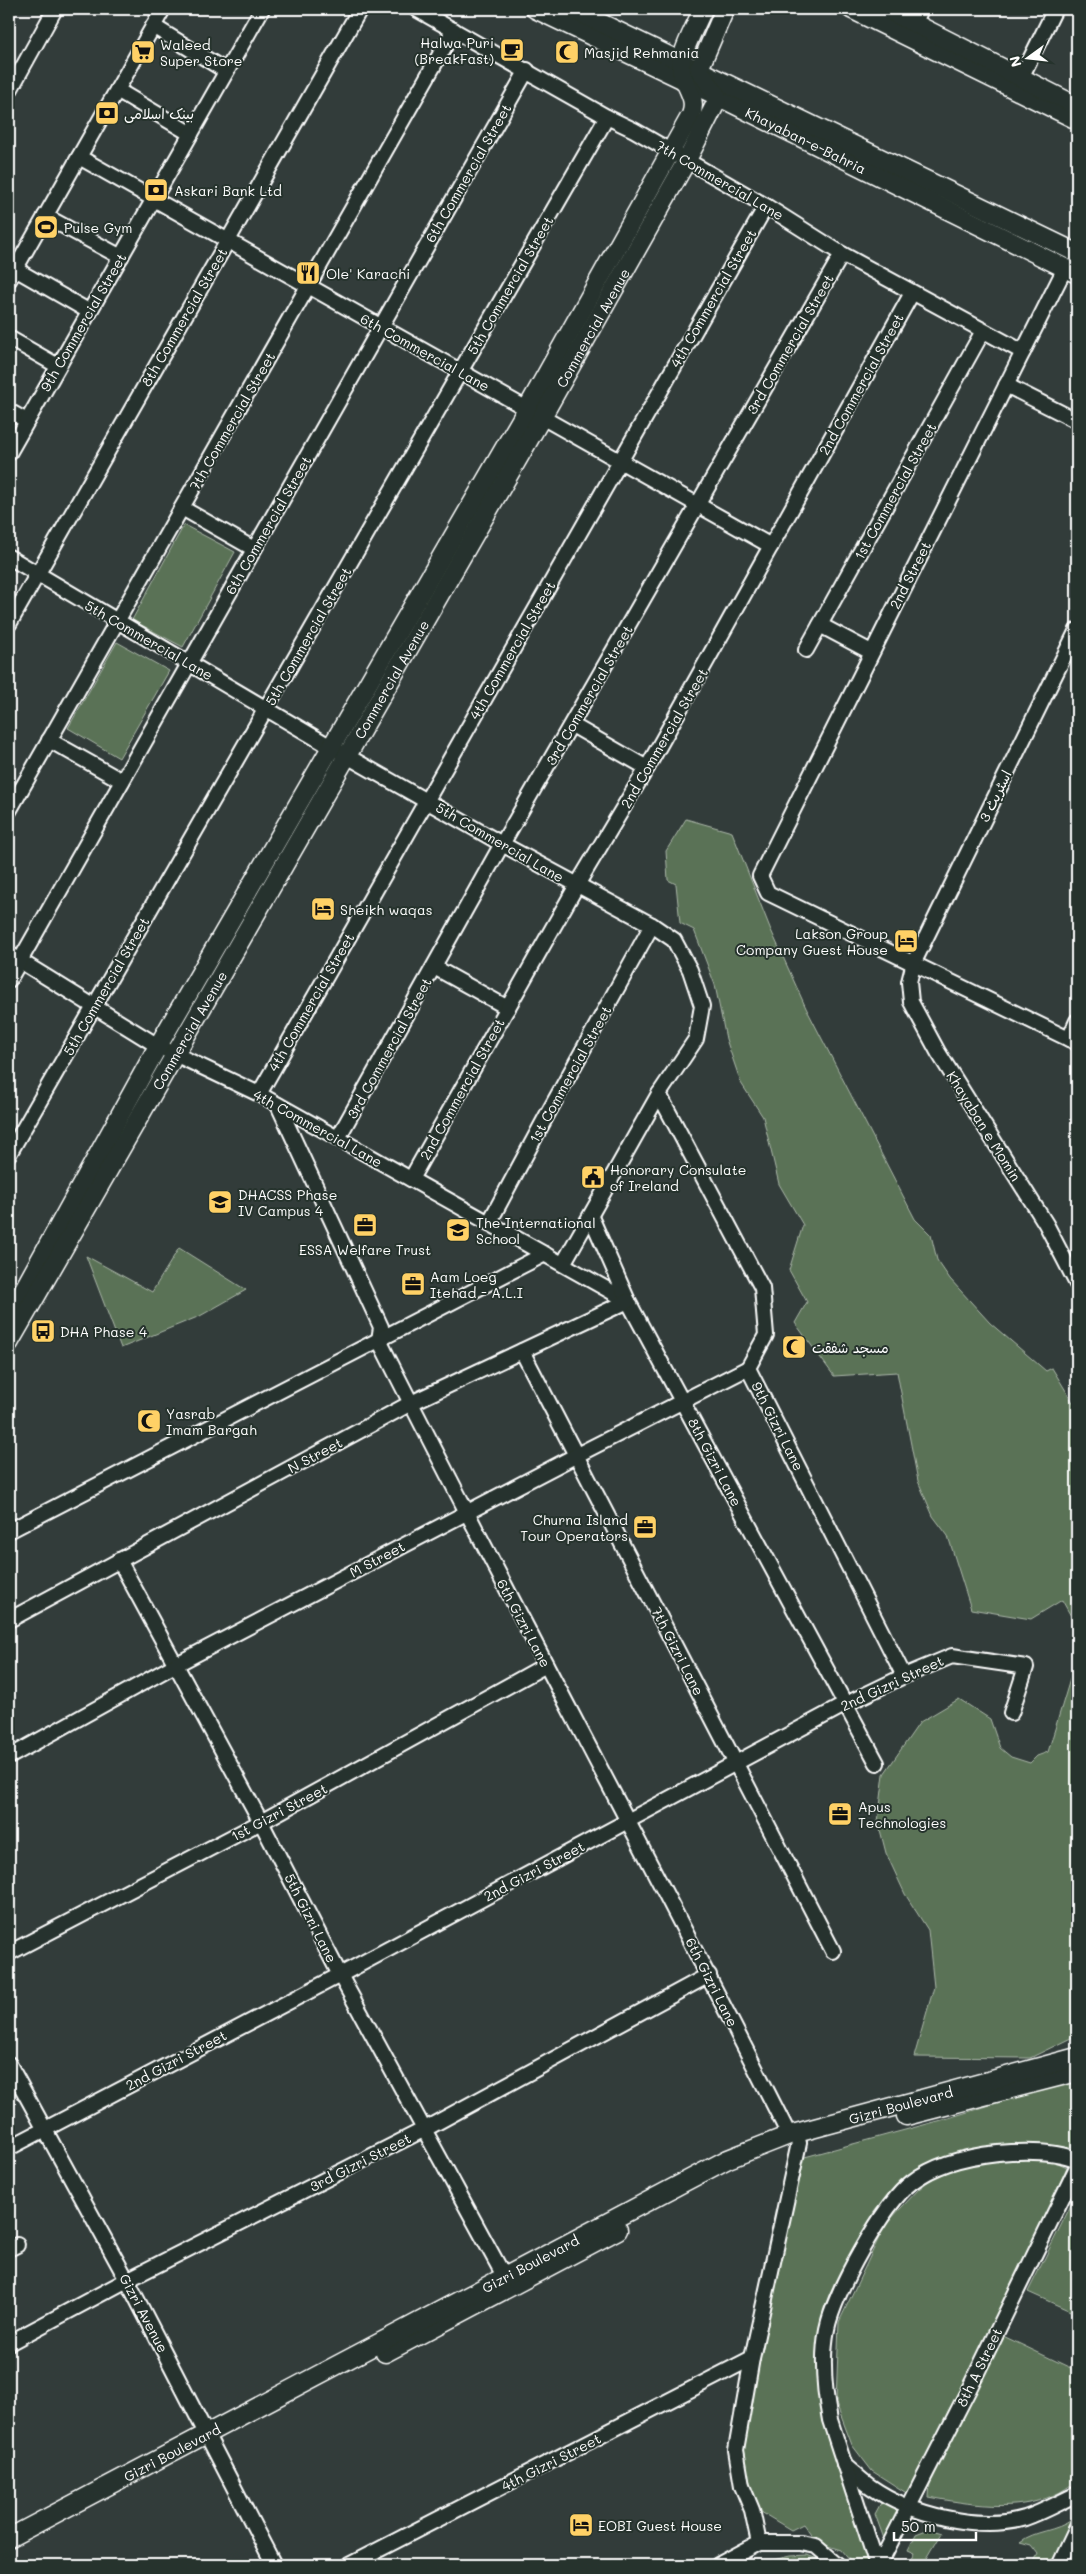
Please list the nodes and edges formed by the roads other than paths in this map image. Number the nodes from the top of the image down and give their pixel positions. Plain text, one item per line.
1 (55, 9) edge
2 (163, 9) edge
3 (262, 9) edge
4 (360, 9) edge
5 (416, 9) edge
6 (535, 9) edge
7 (572, 9) edge
8 (703, 9) edge
9 (725, 9) edge
10 (851, 9) edge
11 (886, 9) edge
12 (1055, 9) edge
13 (918, 16) edge
14 (153, 26) junction
15 (454, 30) junction
16 (690, 40) junction
17 (656, 50) junction
18 (681, 62) junction
19 (699, 69) junction
20 (527, 70) junction
21 (226, 72) junction
22 (686, 82) junction
23 (1018, 83) junction
24 (117, 90) junction
25 (9, 92) edge
26 (718, 96) junction
27 (1077, 106) edge
28 (607, 117) junction
29 (1077, 120) edge
30 (191, 134) junction
31 (671, 151) junction
32 (78, 157) junction
33 (686, 160) junction
34 (886, 170) junction
35 (154, 199) junction
36 (766, 206) junction
37 (45, 216) junction
38 (227, 240) junction
39 (1076, 249) edge
40 (842, 254) junction
41 (120, 257) junction
42 (1071, 271) edge
43 (12, 274) edge
44 (308, 286) junction
45 (912, 293) junction
46 (90, 312) junction
47 (380, 328) junction
48 (983, 331) junction
49 (9, 338) edge
50 (1023, 352) junction
51 (58, 366) junction
52 (460, 372) junction
53 (1006, 386) junction
54 (9, 411) edge
55 (535, 413) junction
56 (27, 421) junction
57 (1077, 421) edge
58 (9, 453) edge
59 (620, 460) junction
60 (698, 504) junction
61 (182, 508) junction
62 (771, 546) junction
63 (254, 549) junction
64 (9, 557) edge
65 (38, 573) junction
66 (116, 622) junction
67 (9, 624) edge
68 (820, 625) junction
69 (1077, 630) edge
70 (806, 650) dead end
71 (871, 652) junction
72 (189, 663) junction
73 (267, 708) junction
74 (572, 726) junction
75 (49, 740) junction
76 (331, 747) junction
77 (347, 755) junction
78 (647, 768) junction
79 (122, 781) junction
80 (426, 799) junction
81 (9, 811) edge
82 (502, 844) junction
83 (577, 885) junction
84 (652, 925) junction
85 (14, 957) edge
86 (914, 962) junction
87 (434, 967) junction
88 (9, 980) edge
89 (94, 1006) junction
90 (508, 1008) junction
91 (1077, 1021) edge
92 (1073, 1041) edge
93 (158, 1046) junction
94 (174, 1054) junction
95 (259, 1094) junction
96 (659, 1094) junction
97 (278, 1105) junction
98 (338, 1138) junction
99 (9, 1154) edge
100 (411, 1179) junction
101 (591, 1217) junction
102 (490, 1224) junction
103 (545, 1254) junction
104 (563, 1264) junction
105 (1077, 1284) edge
106 (628, 1301) junction
107 (9, 1316) edge
108 (379, 1340) junction
109 (9, 1343) edge
110 (522, 1351) junction
111 (748, 1368) junction
112 (411, 1403) junction
113 (683, 1403) junction
114 (577, 1455) junction
115 (466, 1513) junction
116 (9, 1531) edge
117 (119, 1560) junction
118 (9, 1620) edge
119 (175, 1665) junction
120 (546, 1665) junction
121 (904, 1676) junction
122 (846, 1704) junction
123 (1011, 1713) dead end
124 (9, 1757) edge
125 (736, 1763) junction
126 (877, 1763) dead end
127 (627, 1821) junction
128 (261, 1822) junction
129 (833, 1951) dead end
130 (9, 1953) edge
131 (340, 1975) junction
132 (709, 1975) junction
133 (1077, 2057) edge
134 (9, 2064) edge
135 (1077, 2072) edge
136 (44, 2129) junction
137 (425, 2129) junction
138 (794, 2139) junction
139 (9, 2148) edge
140 (1077, 2160) edge
141 (1077, 2167) edge
142 (504, 2276) junction
143 (127, 2280) junction
144 (9, 2343) edge
145 (752, 2358) junction
146 (209, 2439) junction
147 (844, 2465) junction
148 (1077, 2494) edge
149 (910, 2506) junction
150 (1077, 2527) edge
151 (9, 2538) edge
152 (759, 2543) junction
153 (9, 2550) edge
154 (274, 2565) edge
155 (349, 2565) edge
156 (718, 2565) edge
157 (838, 2565) edge
158 (878, 2565) edge
159 (1059, 2565) edge

1 - 25 street
2 - 14 street
3 - 21 street, 9th Commercial Street
4 - 38 street, 8th Commercial Street
5 - 15 street, 7th Commercial Lane
6 - 22 main road, Khayaban-e-Bahria
7 - 17 main road, Khayaban-e-Bahria
8 - 16 main road
9 - 19 main road
10 - 23 main road
11 - 13 main road
12 - 23 street
13 - 23 main road
14 - 21 street
14 - 24 street
15 - 20 street, 7th Commercial Lane
15 - 44 street, 7th Commercial Street
16 - 17 main road
16 - 18 main road
17 - 18 main road, Khayaban-e-Bahria
18 - 19 main road, Khayaban-e-Bahria
18 - 22 main road, Commercial Avenue
19 - 26 main road
19 - 34 main road, Khayaban-e-Bahria
20 - 28 street, 7th Commercial Lane
20 - 47 street, 6th Commercial Street
21 - 30 street, 9th Commercial Street
22 - 26 main road, Khayaban-e-Bahria
22 - 31 main road, Commercial Avenue
23 - 27 main road
23 - 29 main road
24 - 30 street
24 - 32 street
26 - 33 main road, Commercial Avenue
26 - 34 main road, Khayaban-e-Bahria
28 - 31 street, 7th Commercial Lane
28 - 52 street, 5th Commercial Street
30 - 35 street, 9th Commercial Street
31 - 33 street, 7th Commercial Lane
31 - 55 main road, Commercial Avenue
32 - 35 street, 6th Commercial Lane
32 - 37 street
33 - 36 street, 7th Commercial Lane
33 - 55 main road, Commercial Avenue
34 - 39 main road, Khayaban-e-Bahria
34 - 42 main road, Khayaban-e-Bahria
35 - 38 street, 6th Commercial Lane
35 - 41 street, 9th Commercial Street
36 - 40 street, 7th Commercial Lane
36 - 59 street, 4th Commercial Street
37 - 41 street
37 - 43 street
38 - 44 street, 6th Commercial Lane
38 - 65 street, 8th Commercial Street
40 - 45 street, 7th Commercial Lane
40 - 60 street, 3rd Commercial Street
41 - 46 street, 9th Commercial Street
42 - 50 street, 2nd Street
43 - 46 street
44 - 47 street, 6th Commercial Lane
44 - 61 street, 7th Commercial Street
45 - 48 street, 7th Commercial Lane
45 - 62 street, 2nd Commercial Street
46 - 51 street, 9th Commercial Street
47 - 52 street, 6th Commercial Lane
47 - 63 street, 6th Commercial Street
48 - 50 street, 7th Commercial Lane
48 - 68 street, 1st Commercial Street
49 - 51 street
50 - 53 street, 2nd Street
51 - 56 street, 9th Commercial Street
52 - 55 street, 6th Commercial Lane
52 - 73 street, 5th Commercial Street
53 - 57 street
53 - 71 street, 2nd Street
54 - 56 street
55 - 59 street, 6th Commercial Lane
55 - 76 main road, Commercial Avenue
55 - 77 main road, Commercial Avenue
56 - 58 street, 9th Commercial Street
59 - 60 street, 6th Commercial Lane
59 - 80 street, 4th Commercial Street
60 - 62 street, 6th Commercial Lane
60 - 74 street, 3rd Commercial Street
61 - 63 street
61 - 66 street, 7th Commercial Street
62 - 78 street, 2nd Commercial Street
63 - 72 street, 6th Commercial Street
64 - 65 street, 5th Commercial Lane
65 - 66 street, 5th Commercial Lane
65 - 67 street, 8th Commercial Street
66 - 72 street, 5th Commercial Lane
66 - 75 street, 7th Commercial Street
68 - 70 street, 1st Commercial Street
68 - 71 street
69 - 86 street, اسٹریٹ 3
71 - 86 street, 2nd Street
72 - 73 street, 5th Commercial Lane
72 - 79 street, 6th Commercial Street
73 - 76 street, 5th Commercial Lane
73 - 89 street, 5th Commercial Street
74 - 78 street
74 - 82 street, 3rd Commercial Street
75 - 79 street
75 - 81 street, 7th Commercial Street
76 - 77 street, 5th Commercial Lane
76 - 93 main road, Commercial Avenue
77 - 80 street, 5th Commercial Lane
77 - 94 main road, Commercial Avenue
78 - 83 street, 2nd Commercial Street
79 - 85 street, 6th Commercial Street
80 - 82 street, 5th Commercial Lane
80 - 95 street, 4th Commercial Street
82 - 83 street, 5th Commercial Lane
82 - 87 street, 3rd Commercial Street
83 - 84 street, 5th Commercial Lane
83 - 90 street, 2nd Commercial Street
84 - 96 street, 5th Commercial Lane
84 - 102 street, 1st Commercial Street
85 - 88 street, 6th Commercial Street
85 - 89 street, 4th Commercial Lane
86 - 92 street
86 - 105 street, Khayaban e Momin
87 - 90 street
87 - 98 street, 3rd Commercial Street
89 - 93 street, 4th Commercial Lane
89 - 99 street, 5th Commercial Street
90 - 100 street, 2nd Commercial Street
91 - 92 street
93 - 94 street, 4th Commercial Lane
93 - 107 main road, Commercial Avenue
94 - 95 street, 4th Commercial Lane
94 - 109 main road, Commercial Avenue
95 - 97 street, 4th Commercial Lane
96 - 101 street, 5th Commercial Lane
96 - 111 street, 9th Gizri Lane
97 - 98 street, 4th Commercial Lane
97 - 108 street, 6th Gizri Lane
98 - 100 street, 4th Commercial Lane
100 - 102 street, 4th Commercial Lane
101 - 104 street, 5th Commercial Lane
101 - 106 street, 8th Gizri Lane
102 - 103 street, 4th Commercial Lane
103 - 104 street, 4th Commercial Lane
103 - 108 street
104 - 106 street, 4th Commercial Lane
106 - 110 street, N Street
106 - 113 street, 8th Gizri Lane
108 - 112 street, 6th Gizri Lane
108 - 116 street
110 - 112 street, N Street
110 - 114 street, 7th Gizri Lane
111 - 113 street, M Street
111 - 121 street, 9th Gizri Lane
112 - 115 street, 6th Gizri Lane
112 - 117 street, N Street
113 - 114 street, M Street
113 - 122 street, 8th Gizri Lane
114 - 115 street, M Street
114 - 125 street, 7th Gizri Lane
115 - 119 street, M Street
115 - 120 street, 6th Gizri Lane
117 - 118 street, N Street
117 - 119 street, 5th Gizri Lane
119 - 124 street, M Street
119 - 128 street, 5th Gizri Lane
120 - 127 street, 6th Gizri Lane
120 - 128 street, 1st Gizri Street
121 - 122 street, 2nd Gizri Street
121 - 123 street, 2nd Gizri Street
122 - 125 street, 2nd Gizri Street
122 - 126 street, 8th Gizri Lane
125 - 127 street, 2nd Gizri Street
125 - 129 street, 7th Gizri Lane
127 - 131 street, 2nd Gizri Street
127 - 132 street, 6th Gizri Lane
128 - 130 street, 1st Gizri Street
128 - 131 street, 5th Gizri Lane
131 - 136 street, 2nd Gizri Street
131 - 137 street, 5th Gizri Lane
132 - 137 street, 3rd Gizri Street
132 - 138 street, 6th Gizri Lane
133 - 138 main road, Gizri Boulevard
134 - 136 street, Gizri Avenue
135 - 138 main road, Gizri Boulevard
136 - 139 street, 2nd Gizri Street
136 - 143 street, Gizri Avenue
137 - 142 street, 5th Gizri Lane
137 - 143 street, 3rd Gizri Street
138 - 142 main road, Gizri Boulevard
138 - 145 street
138 - 146 main road, Gizri Boulevard
140 - 147 street
141 - 149 street, 8th A Street
142 - 146 main road, Gizri Boulevard
143 - 144 street, 3rd Gizri Street
143 - 146 street, Gizri Avenue
145 - 152 street
145 - 155 street, 4th Gizri Street
146 - 151 main road, Gizri Boulevard
146 - 153 main road, Gizri Boulevard
146 - 154 street, Gizri Avenue
147 - 149 street
147 - 158 street
148 - 149 street
149 - 158 street, 8th A Street
150 - 159 street
152 - 156 street
152 - 157 street

